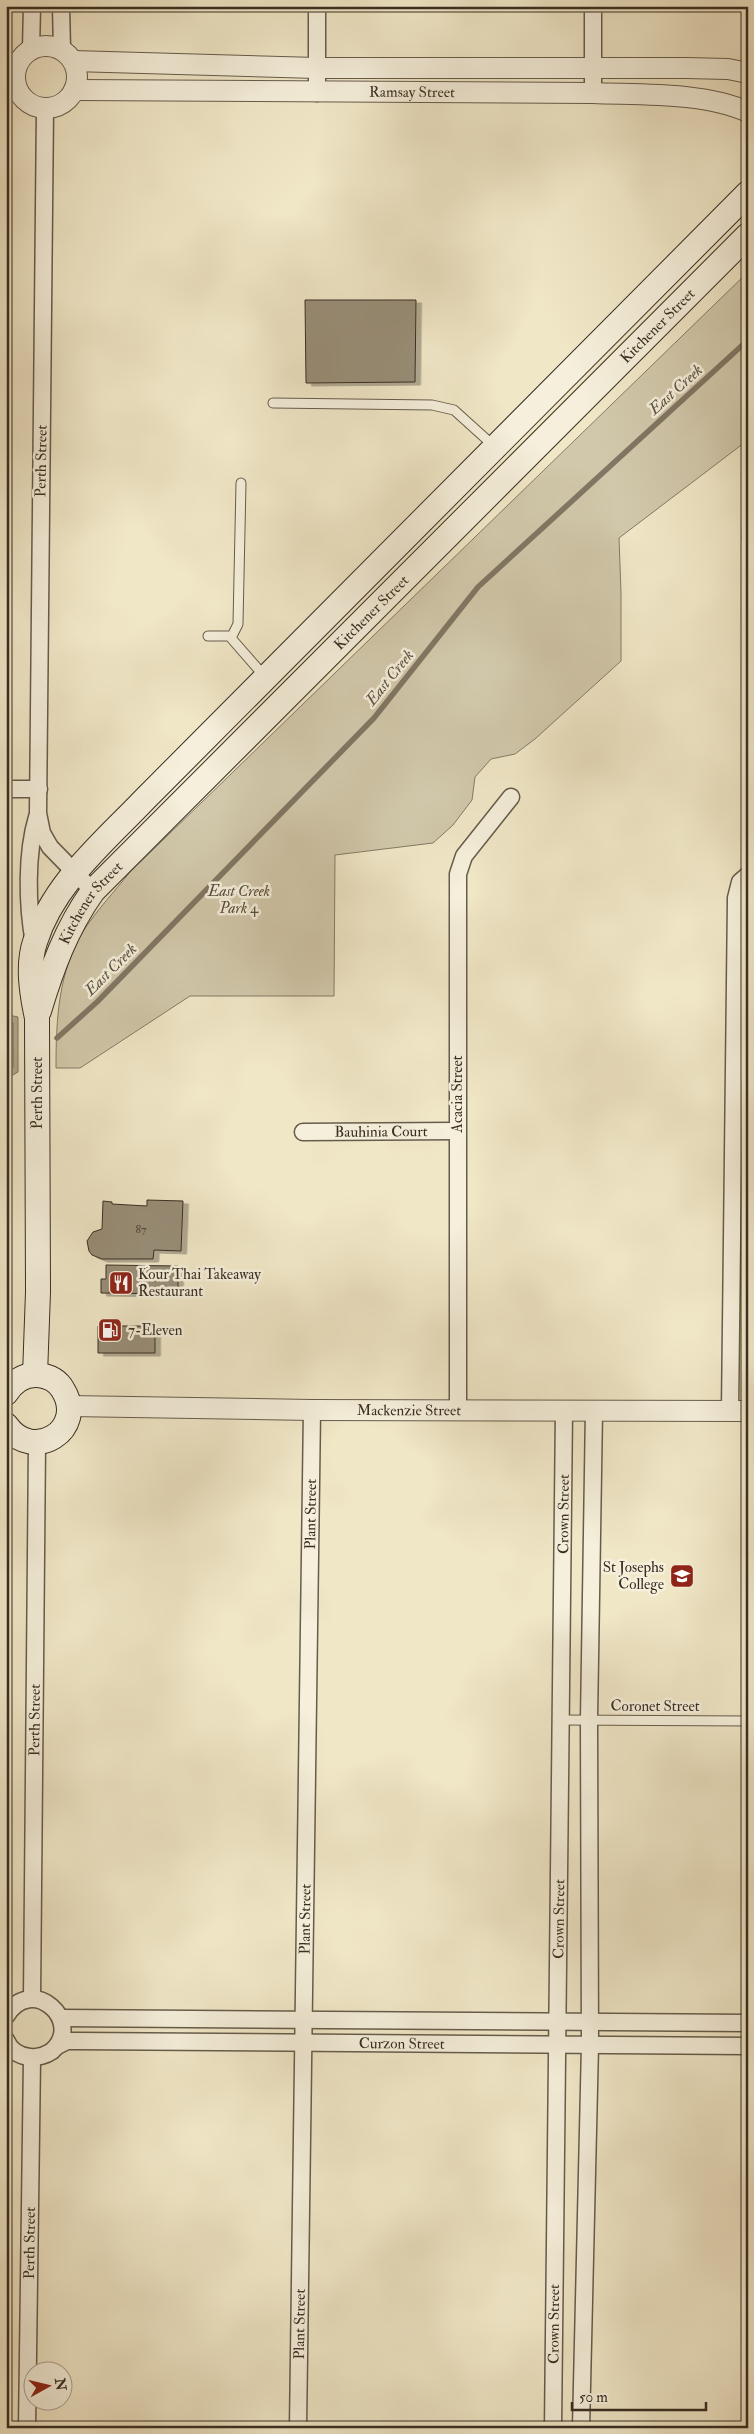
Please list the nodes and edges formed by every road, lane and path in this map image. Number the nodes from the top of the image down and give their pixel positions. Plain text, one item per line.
1 (32, 6) edge
2 (61, 6) edge
3 (317, 6) edge
4 (593, 6) edge
5 (31, 49) junction
6 (67, 55) junction
7 (317, 68) junction
8 (592, 68) junction
9 (748, 73) edge
10 (10, 75) edge
11 (74, 90) junction
12 (317, 93) junction
13 (593, 93) junction
14 (45, 108) junction
15 (746, 114) edge
16 (748, 184) edge
17 (742, 198) edge
18 (748, 235) edge
19 (606, 336) junction
20 (626, 357) junction
21 (272, 403) dead end
22 (495, 448) junction
23 (241, 483) dead end
24 (208, 636) dead end
25 (231, 636) junction
26 (266, 678) junction
27 (6, 789) edge
28 (38, 789) junction
29 (511, 797) dead end
30 (38, 813) junction
31 (75, 872) junction
32 (748, 875) edge
33 (93, 891) junction
34 (34, 943) junction
35 (37, 1018) junction
36 (457, 1131) junction
37 (303, 1132) dead end
38 (35, 1375) junction
39 (6, 1393) edge
40 (70, 1406) junction
41 (458, 1409) junction
42 (312, 1410) junction
43 (564, 1410) junction
44 (594, 1410) junction
45 (739, 1411) edge
46 (6, 1425) edge
47 (37, 1442) junction
48 (562, 1720) junction
49 (589, 1720) junction
50 (748, 1720) edge
51 (32, 1998) junction
52 (6, 2016) edge
53 (60, 2018) junction
54 (557, 2020) junction
55 (588, 2020) junction
56 (303, 2021) junction
57 (748, 2023) edge
58 (303, 2041) junction
59 (7, 2042) edge
60 (556, 2044) junction
61 (590, 2045) junction
62 (57, 2046) junction
63 (748, 2046) edge
64 (32, 2058) junction
65 (27, 2428) edge
66 (298, 2428) edge
67 (553, 2428) edge
68 (581, 2428) edge

1 - 5 street
2 - 6 street
3 - 7 street
4 - 8 street
5 - 6 street
5 - 10 street
6 - 7 street, Ramsay Street
6 - 11 street
7 - 8 street, Ramsay Street
7 - 12 street
8 - 9 street, Ramsay Street
8 - 13 street
10 - 14 street
11 - 12 street, Ramsay Street
11 - 14 street
12 - 13 street, Ramsay Street
13 - 15 street, Ramsay Street
14 - 28 street, Perth Street
16 - 17 street
17 - 19 main road, Kitchener Street
18 - 20 main road, Kitchener Street
19 - 20 street
19 - 22 main road, Kitchener Street
20 - 33 main road, Kitchener Street
21 - 22 lane
22 - 26 main road, Kitchener Street
23 - 25 lane
24 - 25 lane
25 - 26 lane
26 - 31 main road, Kitchener Street
27 - 28 street
28 - 30 street, Perth Street
29 - 36 street, Acacia Street
30 - 31 street, Perth Street
30 - 34 street, Perth Street
31 - 33 street, Perth Street
31 - 34 main road, Kitchener Street
32 - 45 street
33 - 35 main road, Kitchener Street
34 - 35 main road, Perth Street
35 - 38 main road, Perth Street
36 - 37 street, Bauhinia Court
36 - 41 street, Acacia Street
38 - 39 main road
38 - 40 main road
40 - 42 street, Mackenzie Street
40 - 47 main road
41 - 42 street, Mackenzie Street
41 - 43 street, Mackenzie Street
42 - 56 street, Plant Street
43 - 44 street, Mackenzie Street
43 - 48 street, Crown Street
44 - 45 street, Mackenzie Street
44 - 49 street, Crown Street
46 - 47 main road
47 - 51 street, Perth Street
48 - 49 lane, Coronet Street
48 - 54 street, Crown Street
49 - 50 lane, Coronet Street
49 - 55 street, Crown Street
51 - 52 street
51 - 53 street
53 - 56 street, Curzon Street
53 - 62 street
54 - 55 street, Curzon Street
54 - 56 street, Curzon Street
54 - 60 street, Crown Street
55 - 57 street, Curzon Street
55 - 61 street, Crown Street
56 - 58 street, Plant Street
58 - 60 street, Curzon Street
58 - 62 street, Curzon Street
58 - 66 street, Plant Street
59 - 64 street
60 - 61 street, Curzon Street
60 - 67 street, Crown Street
61 - 63 street, Curzon Street
61 - 68 street, Crown Street
62 - 64 street, Curzon Street
64 - 65 street, Perth Street

